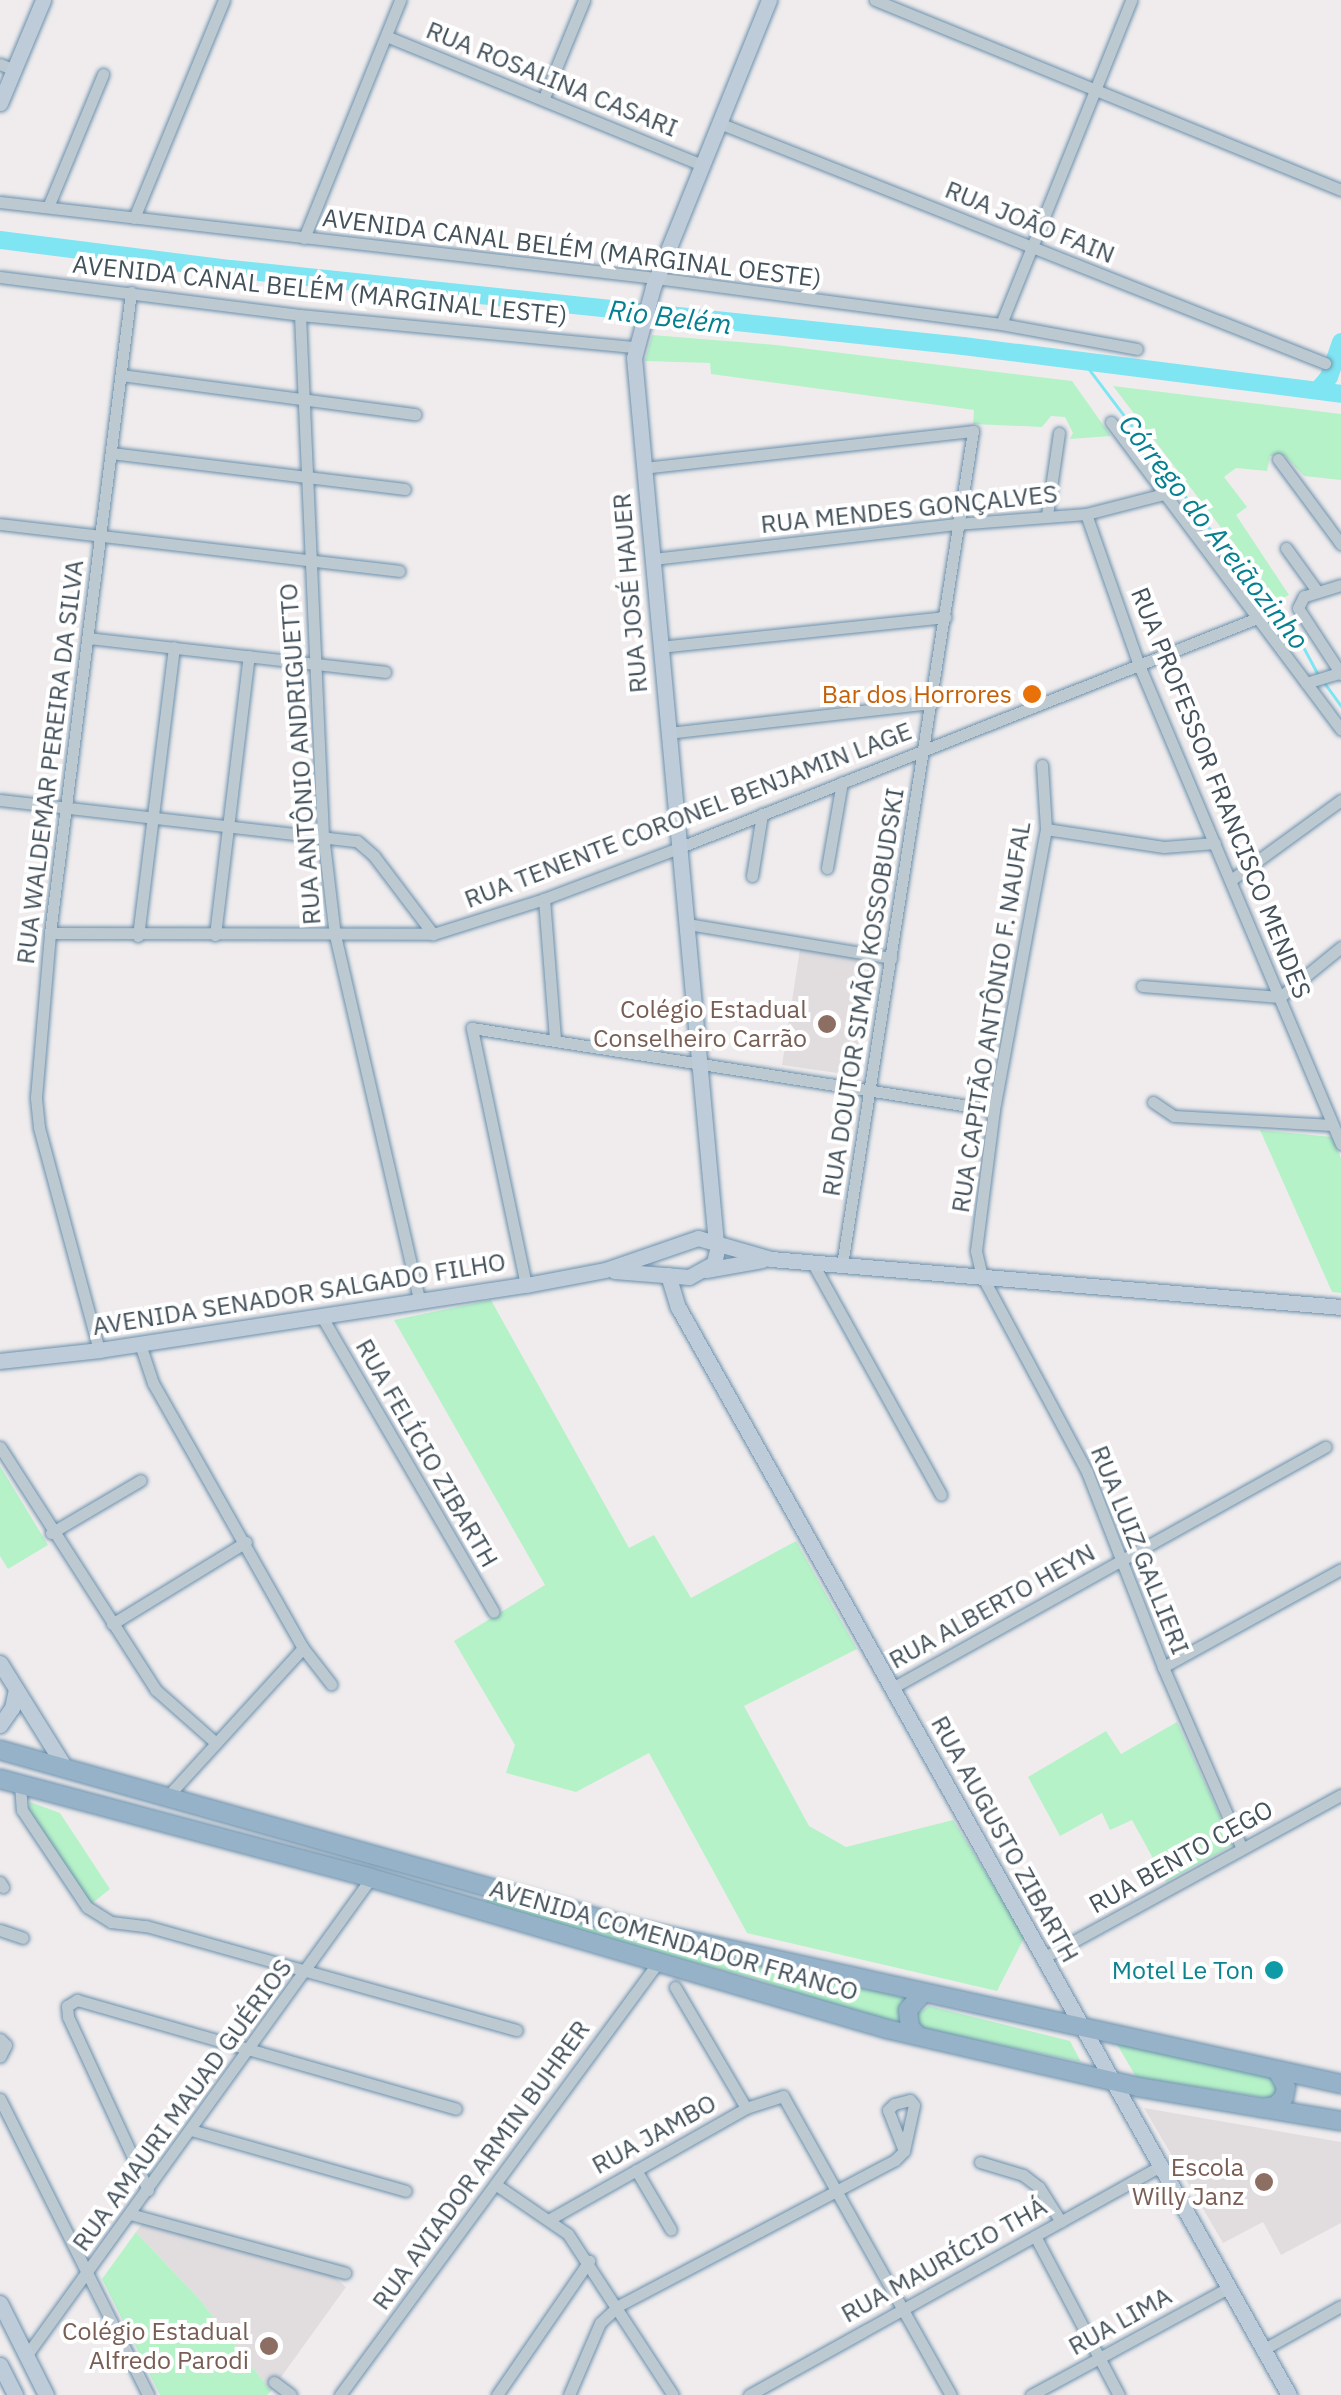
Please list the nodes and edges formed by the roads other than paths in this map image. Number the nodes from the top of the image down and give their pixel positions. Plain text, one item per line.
1 (43, 0) edge
2 (224, 0) edge
3 (400, 0) edge
4 (584, 0) edge
5 (769, 0) edge
6 (875, 0) edge
7 (1131, 0) edge
8 (386, 36) junction
9 (7, 67) edge
10 (103, 74) dead end
11 (1095, 90) junction
12 (543, 100) junction
13 (0, 103) edge
14 (719, 123) junction
15 (702, 164) junction
16 (1341, 190) edge
17 (0, 202) edge
18 (48, 206) junction
19 (134, 218) junction
20 (304, 238) junction
21 (1032, 247) junction
22 (0, 276) edge
23 (654, 283) junction
24 (131, 292) junction
25 (300, 315) junction
26 (1000, 324) junction
27 (636, 342) junction
28 (1137, 349) dead end
29 (1325, 363) dead end
30 (121, 375) junction
31 (304, 399) junction
32 (415, 414) dead end
33 (1110, 422) dead end
34 (1059, 433) dead end
35 (111, 453) junction
36 (1278, 459) dead end
37 (644, 468) junction
38 (307, 475) junction
39 (405, 489) dead end
40 (1168, 493) junction
41 (1086, 514) junction
42 (1047, 515) junction
43 (0, 524) edge
44 (956, 524) junction
45 (100, 538) junction
46 (1341, 544) edge
47 (1286, 548) dead end
48 (653, 560) junction
49 (311, 562) junction
50 (399, 571) dead end
51 (1341, 584) edge
52 (1318, 590) junction
53 (945, 617) junction
54 (1258, 618) junction
55 (88, 638) junction
56 (660, 646) junction
57 (174, 648) junction
58 (248, 656) junction
59 (315, 663) junction
60 (1138, 665) junction
61 (385, 672) dead end
62 (1340, 673) edge
63 (1306, 683) junction
64 (932, 703) junction
65 (1341, 730) edge
66 (668, 733) junction
67 (924, 750) junction
68 (1042, 765) dead end
69 (842, 782) junction
70 (0, 800) edge
71 (1341, 800) edge
72 (66, 807) junction
73 (762, 814) junction
74 (152, 817) junction
75 (226, 825) junction
76 (1046, 829) junction
77 (323, 835) junction
78 (1215, 843) junction
79 (678, 848) junction
80 (826, 868) dead end
81 (752, 876) dead end
82 (1232, 880) junction
83 (544, 898) junction
84 (688, 924) junction
85 (50, 933) junction
86 (432, 934) junction
87 (216, 935) junction
88 (335, 935) junction
89 (138, 936) junction
90 (1341, 948) edge
91 (891, 958) junction
92 (1142, 986) dead end
93 (1280, 997) junction
94 (555, 1040) junction
95 (698, 1061) junction
96 (870, 1088) junction
97 (1154, 1102) dead end
98 (994, 1110) junction
99 (1332, 1125) junction
100 (1341, 1144) edge
101 (710, 1206) junction
102 (689, 1240) junction
103 (717, 1244) junction
104 (665, 1250) junction
105 (771, 1259) junction
106 (812, 1262) junction
107 (842, 1264) junction
108 (605, 1270) junction
109 (701, 1272) junction
110 (666, 1274) junction
111 (982, 1276) junction
112 (526, 1286) junction
113 (419, 1300) junction
114 (1341, 1307) edge
115 (678, 1308) junction
116 (322, 1317) junction
117 (140, 1344) junction
118 (99, 1350) junction
119 (0, 1361) edge
120 (0, 1446) edge
121 (1325, 1447) dead end
122 (142, 1480) dead end
123 (940, 1495) dead end
124 (51, 1533) junction
125 (246, 1542) junction
126 (1122, 1560) junction
127 (1341, 1568) edge
128 (494, 1612) dead end
129 (112, 1624) junction
130 (303, 1648) junction
131 (0, 1664) edge
132 (1162, 1667) junction
133 (330, 1684) dead end
134 (892, 1688) junction
135 (16, 1689) junction
136 (0, 1725) edge
137 (216, 1743) junction
138 (0, 1750) edge
139 (66, 1770) junction
140 (0, 1779) edge
141 (20, 1784) junction
142 (1341, 1795) edge
143 (166, 1798) junction
144 (1242, 1849) junction
145 (430, 1871) junction
146 (371, 1878) junction
147 (0, 1930) edge
148 (23, 1938) dead end
149 (1043, 1958) junction
150 (659, 1961) junction
151 (308, 1969) junction
152 (675, 1987) dead end
153 (923, 1993) junction
154 (1079, 2027) junction
155 (517, 2030) dead end
156 (918, 2036) junction
157 (0, 2039) edge
158 (249, 2051) junction
159 (0, 2057) edge
160 (1277, 2070) junction
161 (1112, 2081) junction
162 (1341, 2084) edge
163 (0, 2099) edge
164 (746, 2108) junction
165 (1262, 2108) junction
166 (456, 2109) dead end
167 (1341, 2121) edge
168 (191, 2130) junction
169 (904, 2151) dead end
170 (980, 2162) dead end
171 (1162, 2166) junction
172 (636, 2170) junction
173 (495, 2184) junction
174 (837, 2187) junction
175 (148, 2190) junction
176 (406, 2191) dead end
177 (130, 2214) junction
178 (550, 2219) junction
179 (1060, 2222) junction
180 (671, 2230) dead end
181 (1035, 2236) junction
182 (590, 2261) junction
183 (345, 2273) dead end
184 (86, 2275) junction
185 (1230, 2286) junction
186 (0, 2303) edge
187 (618, 2306) junction
188 (1341, 2306) edge
189 (902, 2307) junction
190 (1264, 2349) junction
191 (26, 2356) junction
192 (1100, 2358) junction
193 (0, 2365) edge
194 (274, 2382) dead end
195 (15, 2395) edge
196 (46, 2395) edge
197 (148, 2395) edge
198 (292, 2395) edge
199 (340, 2395) edge
200 (497, 2395) edge
201 (569, 2395) edge
202 (673, 2395) edge
203 (749, 2395) edge
204 (951, 2395) edge
205 (1031, 2395) edge
206 (1120, 2395) edge
207 (1289, 2395) edge

1 - 9 main road
2 - 19 street
3 - 8 street
4 - 12 street
5 - 14 main road, RUA JOSÉ HAUER
6 - 11 street
7 - 11 street
8 - 12 street, RUA ROSALINA CASARI
8 - 20 street
9 - 13 main road
10 - 18 street
11 - 16 street
11 - 21 street
12 - 15 street, RUA ROSALINA CASARI
14 - 15 main road, RUA JOSÉ HAUER
14 - 21 street, RUA JOÃO FAIN
15 - 23 main road, RUA JOSÉ HAUER
17 - 18 street, AVENIDA CANAL BELÉM (MARGINAL OESTE)
18 - 19 street, AVENIDA CANAL BELÉM (MARGINAL OESTE)
19 - 20 street, AVENIDA CANAL BELÉM (MARGINAL OESTE)
20 - 23 street, AVENIDA CANAL BELÉM (MARGINAL OESTE)
21 - 26 street
21 - 29 street, RUA JOÃO FAIN
22 - 24 street, AVENIDA CANAL BELÉM (MARGINAL LESTE)
23 - 26 street, AVENIDA CANAL BELÉM (MARGINAL OESTE)
23 - 27 main road, RUA JOSÉ HAUER
24 - 25 street, AVENIDA CANAL BELÉM (MARGINAL LESTE)
24 - 30 street, RUA WALDEMAR PEREIRA DA SILVA
25 - 27 street, AVENIDA CANAL BELÉM (MARGINAL LESTE)
25 - 31 street, RUA ANTÔNIO ANDRIGUETTO
26 - 28 street, AVENIDA CANAL BELÉM (MARGINAL OESTE)
27 - 37 main road, RUA JOSÉ HAUER
30 - 31 street
30 - 35 street, RUA WALDEMAR PEREIRA DA SILVA
31 - 32 street
31 - 38 street, RUA ANTÔNIO ANDRIGUETTO
33 - 40 street
34 - 42 street
35 - 38 street
35 - 45 street, RUA WALDEMAR PEREIRA DA SILVA
36 - 46 street
37 - 44 street, RUA DOUTOR SIMÃO KOSSOBUDSKI
37 - 48 main road, RUA JOSÉ HAUER
38 - 39 street
38 - 49 street, RUA ANTÔNIO ANDRIGUETTO
40 - 41 street, RUA MENDES GONÇALVES
40 - 54 street
41 - 42 street, RUA MENDES GONÇALVES
41 - 60 street, RUA PROFESSOR FRANCISCO MENDES
42 - 44 street, RUA MENDES GONÇALVES
43 - 45 street
44 - 48 street, RUA MENDES GONÇALVES
44 - 53 street, RUA DOUTOR SIMÃO KOSSOBUDSKI
45 - 49 street
45 - 55 street, RUA WALDEMAR PEREIRA DA SILVA
47 - 52 street
48 - 56 main road, RUA JOSÉ HAUER
49 - 50 street
49 - 59 street, RUA ANTÔNIO ANDRIGUETTO
51 - 52 street
52 - 62 street
53 - 56 street
53 - 64 street, RUA DOUTOR SIMÃO KOSSOBUDSKI
54 - 60 street, RUA TENENTE CORONEL BENJAMIN LAGE
54 - 63 street
55 - 57 street
55 - 72 street, RUA WALDEMAR PEREIRA DA SILVA
56 - 66 main road, RUA JOSÉ HAUER
57 - 58 street
57 - 74 street
58 - 59 street
58 - 75 street
59 - 61 street
59 - 77 street, RUA ANTÔNIO ANDRIGUETTO
60 - 67 street, RUA TENENTE CORONEL BENJAMIN LAGE
60 - 78 street, RUA PROFESSOR FRANCISCO MENDES
62 - 63 street
63 - 65 street
64 - 66 street
64 - 67 street, RUA DOUTOR SIMÃO KOSSOBUDSKI
66 - 79 main road, RUA JOSÉ HAUER
67 - 69 street, RUA TENENTE CORONEL BENJAMIN LAGE
67 - 91 street, RUA DOUTOR SIMÃO KOSSOBUDSKI
68 - 76 street, RUA CAPITÃO ANTÔNIO F. NAUFAL
69 - 73 street, RUA TENENTE CORONEL BENJAMIN LAGE
69 - 80 street
70 - 72 street
71 - 82 street
72 - 74 street
72 - 85 street, RUA WALDEMAR PEREIRA DA SILVA
73 - 79 street, RUA TENENTE CORONEL BENJAMIN LAGE
73 - 81 street
74 - 75 street
74 - 89 street
75 - 77 street
75 - 87 street
76 - 78 street
76 - 98 street, RUA CAPITÃO ANTÔNIO F. NAUFAL
77 - 86 street
77 - 88 street, RUA ANTÔNIO ANDRIGUETTO
78 - 82 street, RUA PROFESSOR FRANCISCO MENDES
79 - 83 street, RUA TENENTE CORONEL BENJAMIN LAGE
79 - 84 main road, RUA JOSÉ HAUER
82 - 93 street, RUA PROFESSOR FRANCISCO MENDES
83 - 86 street, RUA TENENTE CORONEL BENJAMIN LAGE
83 - 94 street
84 - 91 street
84 - 95 main road, RUA JOSÉ HAUER
85 - 89 street, RUA TENENTE CORONEL BENJAMIN LAGE
85 - 118 street, RUA WALDEMAR PEREIRA DA SILVA
86 - 88 street, RUA TENENTE CORONEL BENJAMIN LAGE
87 - 88 street, RUA TENENTE CORONEL BENJAMIN LAGE
87 - 89 street, RUA TENENTE CORONEL BENJAMIN LAGE
88 - 113 street, RUA ANTÔNIO ANDRIGUETTO
90 - 93 street
91 - 96 street, RUA DOUTOR SIMÃO KOSSOBUDSKI
92 - 93 street
93 - 99 street, RUA PROFESSOR FRANCISCO MENDES
94 - 95 street
94 - 112 street
95 - 96 street
95 - 101 main road, RUA JOSÉ HAUER
96 - 98 street
96 - 107 street, RUA DOUTOR SIMÃO KOSSOBUDSKI
97 - 99 street
98 - 111 street, RUA CAPITÃO ANTÔNIO F. NAUFAL
99 - 100 street, RUA PROFESSOR FRANCISCO MENDES
101 - 102 main road
101 - 103 main road, RUA JOSÉ HAUER
102 - 103 main road
102 - 104 main road, AVENIDA SENADOR SALGADO FILHO
103 - 105 main road
103 - 109 main road
104 - 108 main road, AVENIDA SENADOR SALGADO FILHO
104 - 110 main road, RUA AUGUSTO ZIBARTH
105 - 106 main road
105 - 109 main road
106 - 107 main road
106 - 123 street
107 - 111 main road
108 - 110 main road, AVENIDA SENADOR SALGADO FILHO
108 - 112 main road, AVENIDA SENADOR SALGADO FILHO
109 - 110 main road, AVENIDA SENADOR SALGADO FILHO
109 - 115 main road
110 - 115 main road, RUA AUGUSTO ZIBARTH
111 - 114 main road
111 - 126 street, RUA LUIZ GALLIERI
112 - 113 main road, AVENIDA SENADOR SALGADO FILHO
113 - 116 main road, AVENIDA SENADOR SALGADO FILHO
115 - 134 main road, RUA AUGUSTO ZIBARTH
116 - 117 main road, AVENIDA SENADOR SALGADO FILHO
116 - 128 street, RUA FELÍCIO ZIBARTH
117 - 118 main road, AVENIDA SENADOR SALGADO FILHO
117 - 125 street
118 - 119 main road, AVENIDA SENADOR SALGADO FILHO
120 - 124 street
121 - 126 street, RUA ALBERTO HEYN
122 - 124 street
124 - 129 street
125 - 129 street
125 - 130 street
126 - 132 street, RUA LUIZ GALLIERI
126 - 134 street, RUA ALBERTO HEYN
127 - 132 street
129 - 137 street
130 - 133 street
130 - 137 street
131 - 135 main road
132 - 144 street, RUA LUIZ GALLIERI
134 - 149 main road, RUA AUGUSTO ZIBARTH
135 - 136 main road
135 - 139 main road
137 - 143 street
138 - 139 highway, AVENIDA COMENDADOR FRANCO
139 - 143 highway, AVENIDA COMENDADOR FRANCO
140 - 141 highway, AVENIDA COMENDADOR FRANCO
141 - 146 highway, AVENIDA COMENDADOR FRANCO
141 - 151 street
142 - 144 street, RUA BENTO CEGO
143 - 145 highway, AVENIDA COMENDADOR FRANCO
144 - 149 street, RUA BENTO CEGO
145 - 146 highway
145 - 153 highway, AVENIDA COMENDADOR FRANCO
146 - 150 highway, AVENIDA COMENDADOR FRANCO
146 - 151 street, RUA AMAURI MAUAD GUÉRIOS
147 - 148 street
149 - 154 main road, RUA AUGUSTO ZIBARTH
150 - 156 highway, AVENIDA COMENDADOR FRANCO
150 - 173 street, RUA AVIADOR ARMIN BUHRER
151 - 155 street
151 - 158 street, RUA AMAURI MAUAD GUÉRIOS
152 - 164 street
153 - 154 highway, AVENIDA COMENDADOR FRANCO
153 - 156 highway
154 - 160 highway, AVENIDA COMENDADOR FRANCO
154 - 161 main road, RUA AUGUSTO ZIBARTH
156 - 161 highway, AVENIDA COMENDADOR FRANCO
157 - 159 street
158 - 166 street
158 - 168 street, RUA AMAURI MAUAD GUÉRIOS
158 - 175 street
160 - 162 highway, AVENIDA COMENDADOR FRANCO
160 - 165 highway
161 - 165 highway, AVENIDA COMENDADOR FRANCO
161 - 171 main road, RUA AUGUSTO ZIBARTH
163 - 184 street
164 - 172 street, RUA JAMBO
164 - 174 street, RUA JAMBO
165 - 167 highway, AVENIDA COMENDADOR FRANCO
168 - 175 street, RUA AMAURI MAUAD GUÉRIOS
168 - 176 street
169 - 174 street
170 - 179 street
171 - 179 street, RUA MAURÍCIO THÁ
171 - 185 main road, RUA AUGUSTO ZIBARTH
172 - 178 street, RUA JAMBO
172 - 180 street
173 - 178 street
173 - 199 street, RUA AVIADOR ARMIN BUHRER
174 - 187 street
174 - 189 street
175 - 177 street, RUA AMAURI MAUAD GUÉRIOS
177 - 183 street
177 - 184 street, RUA AMAURI MAUAD GUÉRIOS
178 - 182 street
179 - 181 street, RUA MAURÍCIO THÁ
181 - 189 street, RUA MAURÍCIO THÁ
181 - 192 street
182 - 187 street
182 - 200 street
184 - 191 street, RUA AMAURI MAUAD GUÉRIOS
184 - 197 street
185 - 190 main road, RUA AUGUSTO ZIBARTH
185 - 192 street, RUA LIMA
186 - 191 main road
187 - 201 street
187 - 202 street
188 - 190 street
189 - 203 street, RUA MAURÍCIO THÁ
189 - 204 street
190 - 207 main road, RUA AUGUSTO ZIBARTH
191 - 196 main road
192 - 205 street, RUA LIMA
192 - 206 street
193 - 195 main road
194 - 198 street

